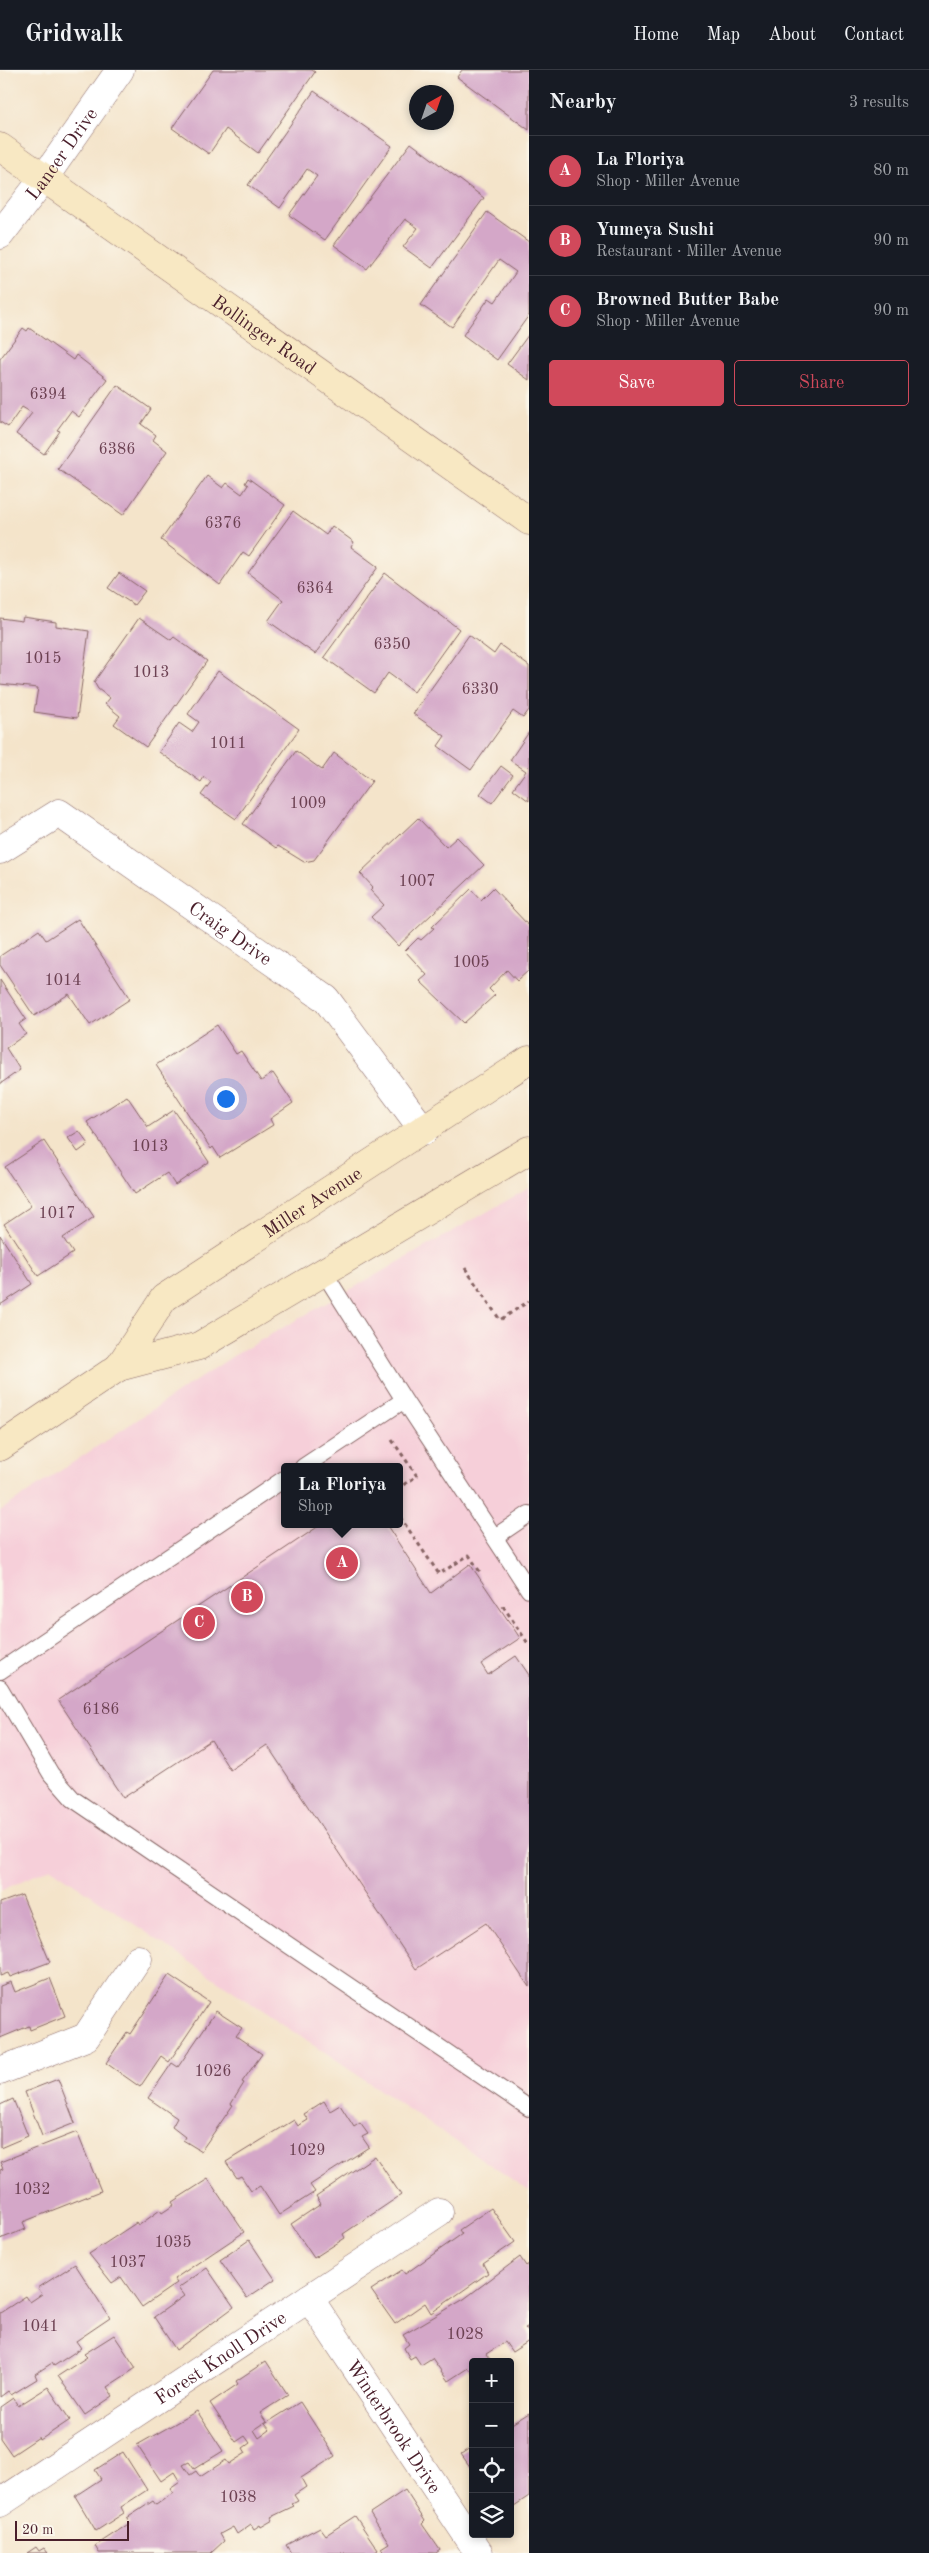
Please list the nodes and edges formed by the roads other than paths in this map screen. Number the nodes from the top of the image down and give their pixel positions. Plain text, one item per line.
1 (120, 70) edge
2 (0, 147) edge
3 (44, 178) junction
4 (0, 235) edge
5 (529, 521) edge
6 (0, 850) edge
7 (529, 1060) edge
8 (424, 1130) junction
9 (529, 1150) edge
10 (323, 1271) junction
11 (119, 1367) junction
12 (404, 1400) junction
13 (0, 1447) edge
14 (309, 1463) edge
15 (281, 1481) edge
16 (529, 1514) edge
17 (495, 1537) junction
18 (529, 1590) edge
19 (0, 1671) edge
20 (0, 1688) edge
21 (138, 1959) dead end
22 (0, 2071) edge
23 (529, 2108) edge
24 (439, 2212) dead end
25 (309, 2298) junction
26 (0, 2503) edge
27 (479, 2553) edge

1 - 3 street, Lancer Drive
2 - 3 main road, Bollinger Road
3 - 4 street, Lancer Drive
3 - 5 main road, Bollinger Road
6 - 8 street, Craig Drive
7 - 8 main road, Miller Avenue
8 - 11 main road, Miller Avenue
9 - 10 main road, Miller Avenue
10 - 11 main road, Miller Avenue
10 - 12 lane
11 - 13 main road, Miller Avenue
12 - 14 lane
12 - 17 lane
15 - 19 lane
16 - 17 lane
17 - 18 lane
20 - 23 lane
21 - 22 street
24 - 25 street, Forest Knoll Drive
25 - 26 street, Forest Knoll Drive
25 - 27 street, Winterbrook Drive

